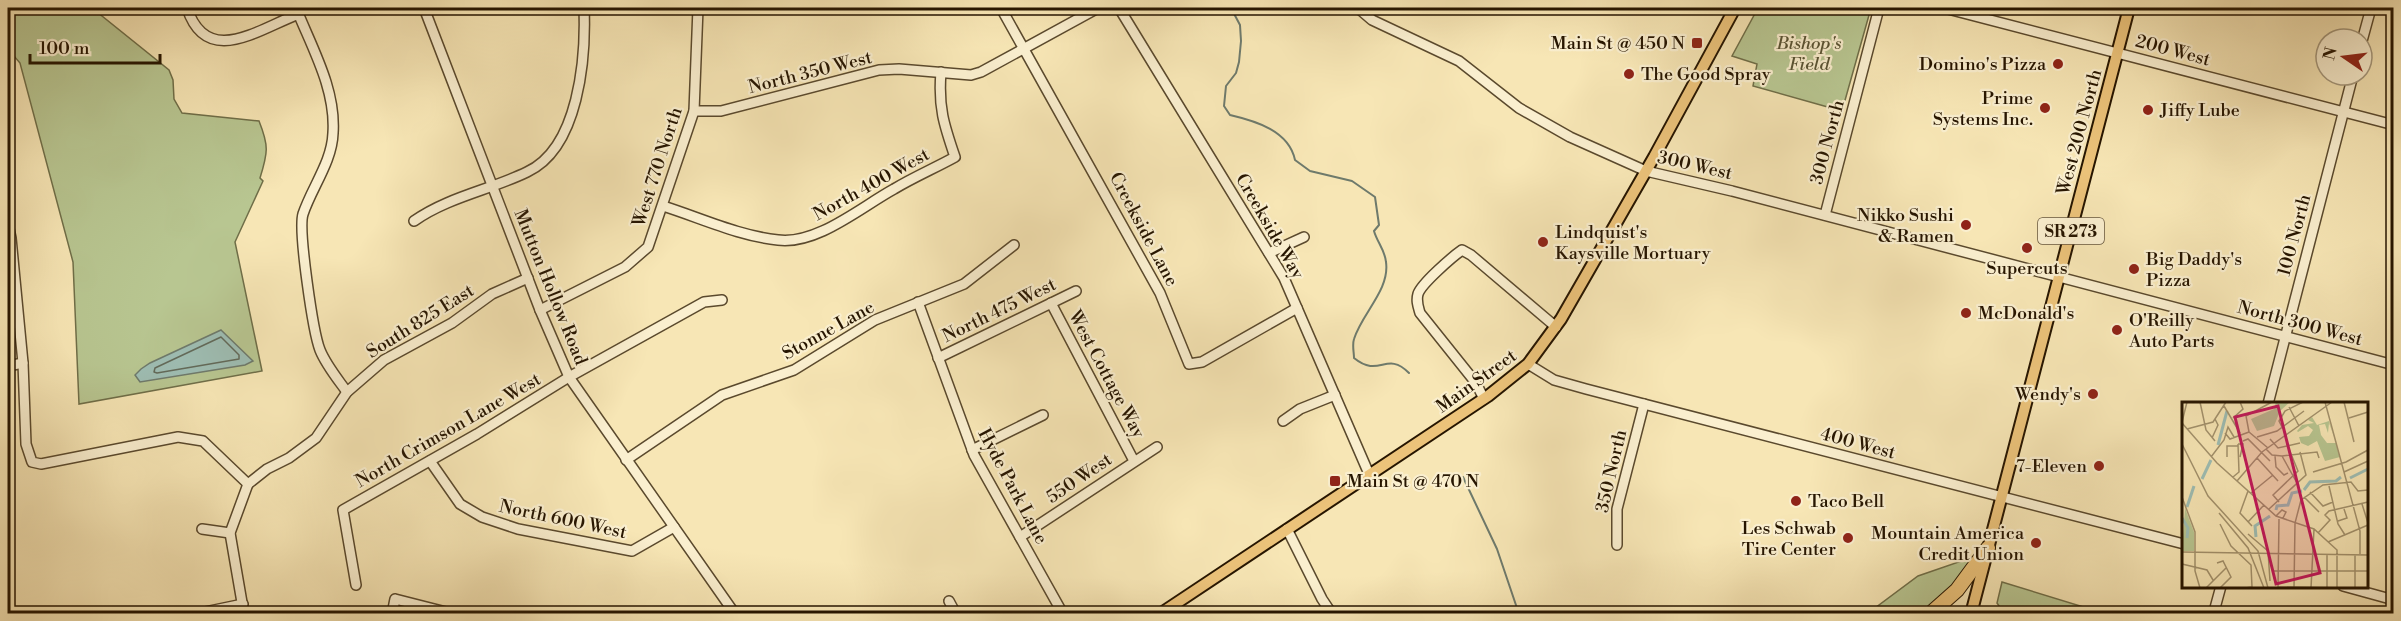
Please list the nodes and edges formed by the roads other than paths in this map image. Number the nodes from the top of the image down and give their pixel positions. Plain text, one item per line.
1 (187, 8) edge
2 (424, 8) edge
3 (584, 8) edge
4 (698, 8) edge
5 (1001, 8) edge
6 (1098, 8) edge
7 (1119, 8) edge
8 (1358, 8) edge
9 (1735, 8) edge
10 (1879, 8) edge
11 (1944, 8) edge
12 (2129, 8) edge
13 (2371, 8) edge
14 (297, 11) edge
15 (2366, 27) edge
16 (1026, 49) junction
17 (2117, 52) junction
18 (940, 72) junction
19 (2350, 87) edge
20 (694, 111) junction
21 (2343, 113) junction
22 (2394, 125) edge
23 (1646, 171) junction
24 (492, 186) junction
25 (663, 206) junction
26 (1825, 215) junction
27 (414, 221) dead end
28 (8, 224) edge
29 (1304, 237) dead end
30 (1014, 245) dead end
31 (1269, 253) junction
32 (10, 260) edge
33 (2059, 277) junction
34 (528, 278) junction
35 (1076, 291) dead end
36 (722, 300) dead end
37 (918, 302) junction
38 (1051, 303) junction
39 (1297, 308) junction
40 (540, 310) junction
41 (1556, 327) junction
42 (2285, 336) junction
43 (938, 358) junction
44 (23, 363) junction
45 (1528, 364) junction
46 (2394, 365) edge
47 (8, 366) edge
48 (568, 378) junction
49 (347, 392) junction
50 (1335, 395) junction
51 (1484, 399) junction
52 (2268, 402) edge
53 (1644, 404) junction
54 (1043, 414) dead end
55 (1283, 422) dead end
56 (1156, 447) dead end
57 (972, 450) junction
58 (626, 459) junction
59 (430, 461) junction
60 (1134, 461) junction
61 (1369, 474) junction
62 (248, 484) junction
63 (2002, 498) junction
64 (674, 527) junction
65 (202, 529) dead end
66 (1287, 529) junction
67 (230, 533) junction
68 (1020, 537) junction
69 (2182, 543) edge
70 (1617, 545) dead end
71 (1988, 548) junction
72 (357, 585) dead end
73 (2221, 588) edge
74 (2350, 588) edge
75 (2394, 600) edge
76 (949, 601) dead end
77 (2216, 608) dead end
78 (244, 609) edge
79 (195, 614) edge
80 (392, 614) edge
81 (454, 614) edge
82 (735, 614) edge
83 (956, 614) edge
84 (1063, 614) edge
85 (1160, 614) edge
86 (1332, 614) edge
87 (1930, 614) edge
88 (1971, 614) edge

1 - 14 street
2 - 24 street, Mutton Hollow Road
3 - 24 street
4 - 20 street, West 770 North
5 - 16 street, Creekside Lane
6 - 16 street, North 350 West
7 - 31 street, Creekside Way
8 - 23 street, 300 West
9 - 23 main road, Main Street
10 - 26 street, 300 North
11 - 17 street, 200 West
12 - 17 main road, West 200 North / SR 273
13 - 15 street
14 - 49 street
16 - 18 street, North 350 West
16 - 39 street, Creekside Lane
17 - 21 street, 200 West
17 - 33 main road, West 200 North / SR 273
18 - 20 street, North 350 West
18 - 25 street, North 400 West
19 - 21 street, 100 North
20 - 25 street, West 770 North
21 - 22 street, 200 West
21 - 42 street, 100 North
23 - 26 street, 300 West
23 - 41 main road, Main Street
24 - 27 street
24 - 34 street, Mutton Hollow Road
25 - 40 street, West 770 North
26 - 33 street, 300 West
28 - 32 street
29 - 31 street
30 - 37 street, Stonne Lane
31 - 39 street, Creekside Way
32 - 44 street
33 - 42 street, North 300 West
33 - 63 main road, West 200 North / SR 273
34 - 40 street, Mutton Hollow Road
34 - 49 street, South 825 East
35 - 38 street, North 475 West
36 - 48 street, North Crimson Lane West
37 - 43 street, Hyde Park Lane
37 - 58 street, Stonne Lane
38 - 43 street, North 475 West
38 - 60 street, West Cottage Way
39 - 50 street, Creekside Way
40 - 48 street, Mutton Hollow Road
41 - 45 main road, Main Street
41 - 51 street
42 - 46 street, North 300 West
42 - 52 street, 100 North
43 - 57 street, Hyde Park Lane
44 - 47 street
44 - 62 street
45 - 51 main road, Main Street
45 - 53 street, 400 West
48 - 58 street, Mutton Hollow Road
48 - 59 street, North Crimson Lane West
49 - 62 street, South 825 East
50 - 55 street
50 - 61 street, Creekside Way
51 - 61 main road, Main Street
53 - 63 street, 400 West
53 - 70 street, 350 North
54 - 57 street
56 - 60 street, 550 West
57 - 68 street, Hyde Park Lane
58 - 64 street, Mutton Hollow Road
59 - 64 street, North 600 West
59 - 72 street, North Crimson Lane West
60 - 68 street, 550 West
61 - 66 main road, Main Street
62 - 67 street
63 - 69 street, 400 West
63 - 71 main road, West 200 North / SR 273
64 - 82 street, Mutton Hollow Road
65 - 67 street
66 - 85 main road, Main Street
66 - 86 street
67 - 78 street
68 - 84 street, Hyde Park Lane
71 - 87 highway
71 - 88 main road, West 200 North / SR 273
73 - 77 street
74 - 75 street
76 - 83 street
78 - 79 street
80 - 81 street

